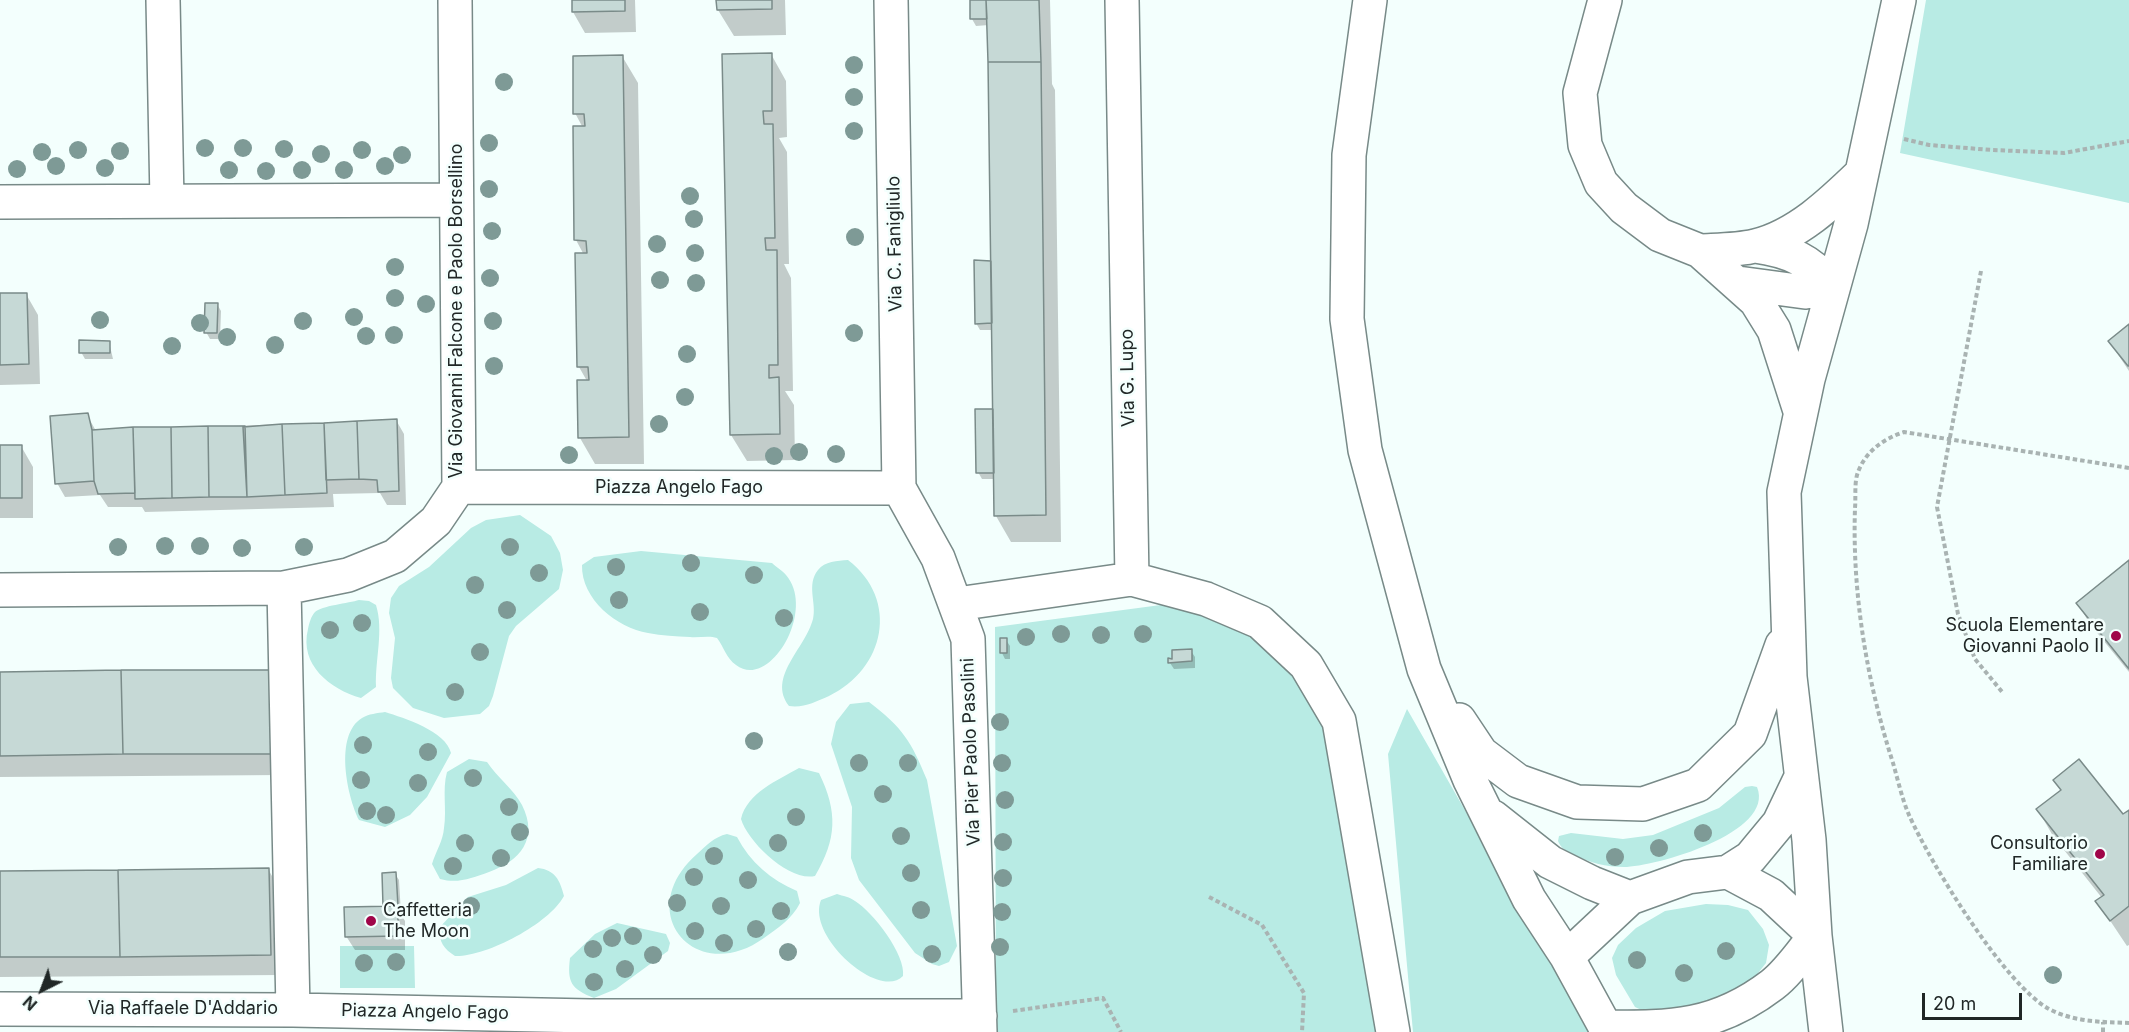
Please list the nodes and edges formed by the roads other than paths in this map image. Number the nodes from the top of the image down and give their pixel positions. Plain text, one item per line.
1 (163, 0) edge
2 (455, 0) edge
3 (891, 0) edge
4 (1122, 0) edge
5 (1370, 0) edge
6 (1605, 0) edge
7 (1899, 0) edge
8 (1862, 172) junction
9 (456, 200) junction
10 (167, 201) junction
11 (0, 202) edge
12 (1755, 246) junction
13 (1700, 251) junction
14 (1738, 283) junction
15 (1833, 287) junction
16 (1801, 413) junction
17 (459, 487) junction
18 (899, 488) junction
19 (1132, 579) junction
20 (284, 588) junction
21 (0, 590) edge
22 (957, 604) junction
23 (1788, 630) junction
24 (1424, 669) junction
25 (1801, 777) junction
26 (1487, 813) junction
27 (1728, 872) junction
28 (1630, 898) junction
29 (1815, 936) junction
30 (1567, 957) junction
31 (0, 1009) edge
32 (273, 1017) edge
33 (980, 1024) edge
34 (1607, 1030) edge
35 (1393, 1032) edge
36 (1826, 1032) edge

1 - 10 street
2 - 9 street, Via Giovanni Falcone e Paolo Borsellino
3 - 18 street, Via C. Fanigliulo
4 - 19 street, Via G. Lupo
5 - 24 street
6 - 13 street
7 - 8 street
8 - 12 street
8 - 15 street
9 - 10 street
9 - 17 street, Via Giovanni Falcone e Paolo Borsellino
10 - 11 street
12 - 13 street
12 - 15 street
13 - 14 street
14 - 15 street
14 - 16 street
15 - 16 street
16 - 23 street
17 - 18 street, Piazza Angelo Fago
17 - 20 street, Via Giovanni Falcone e Paolo Borsellino
18 - 22 street, Via Pier Paolo Pasolini
19 - 22 street
19 - 35 street
20 - 21 street, Via Giovanni Falcone e Paolo Borsellino
20 - 32 street
22 - 33 street, Via Pier Paolo Pasolini
23 - 24 street
23 - 25 street
24 - 26 street
25 - 27 street
25 - 29 street
26 - 28 street
26 - 30 street
27 - 28 street
27 - 29 street
28 - 30 street
29 - 34 street
29 - 36 street
30 - 34 street
31 - 32 street, Via Raffaele D'Addario
32 - 33 street, Piazza Angelo Fago

